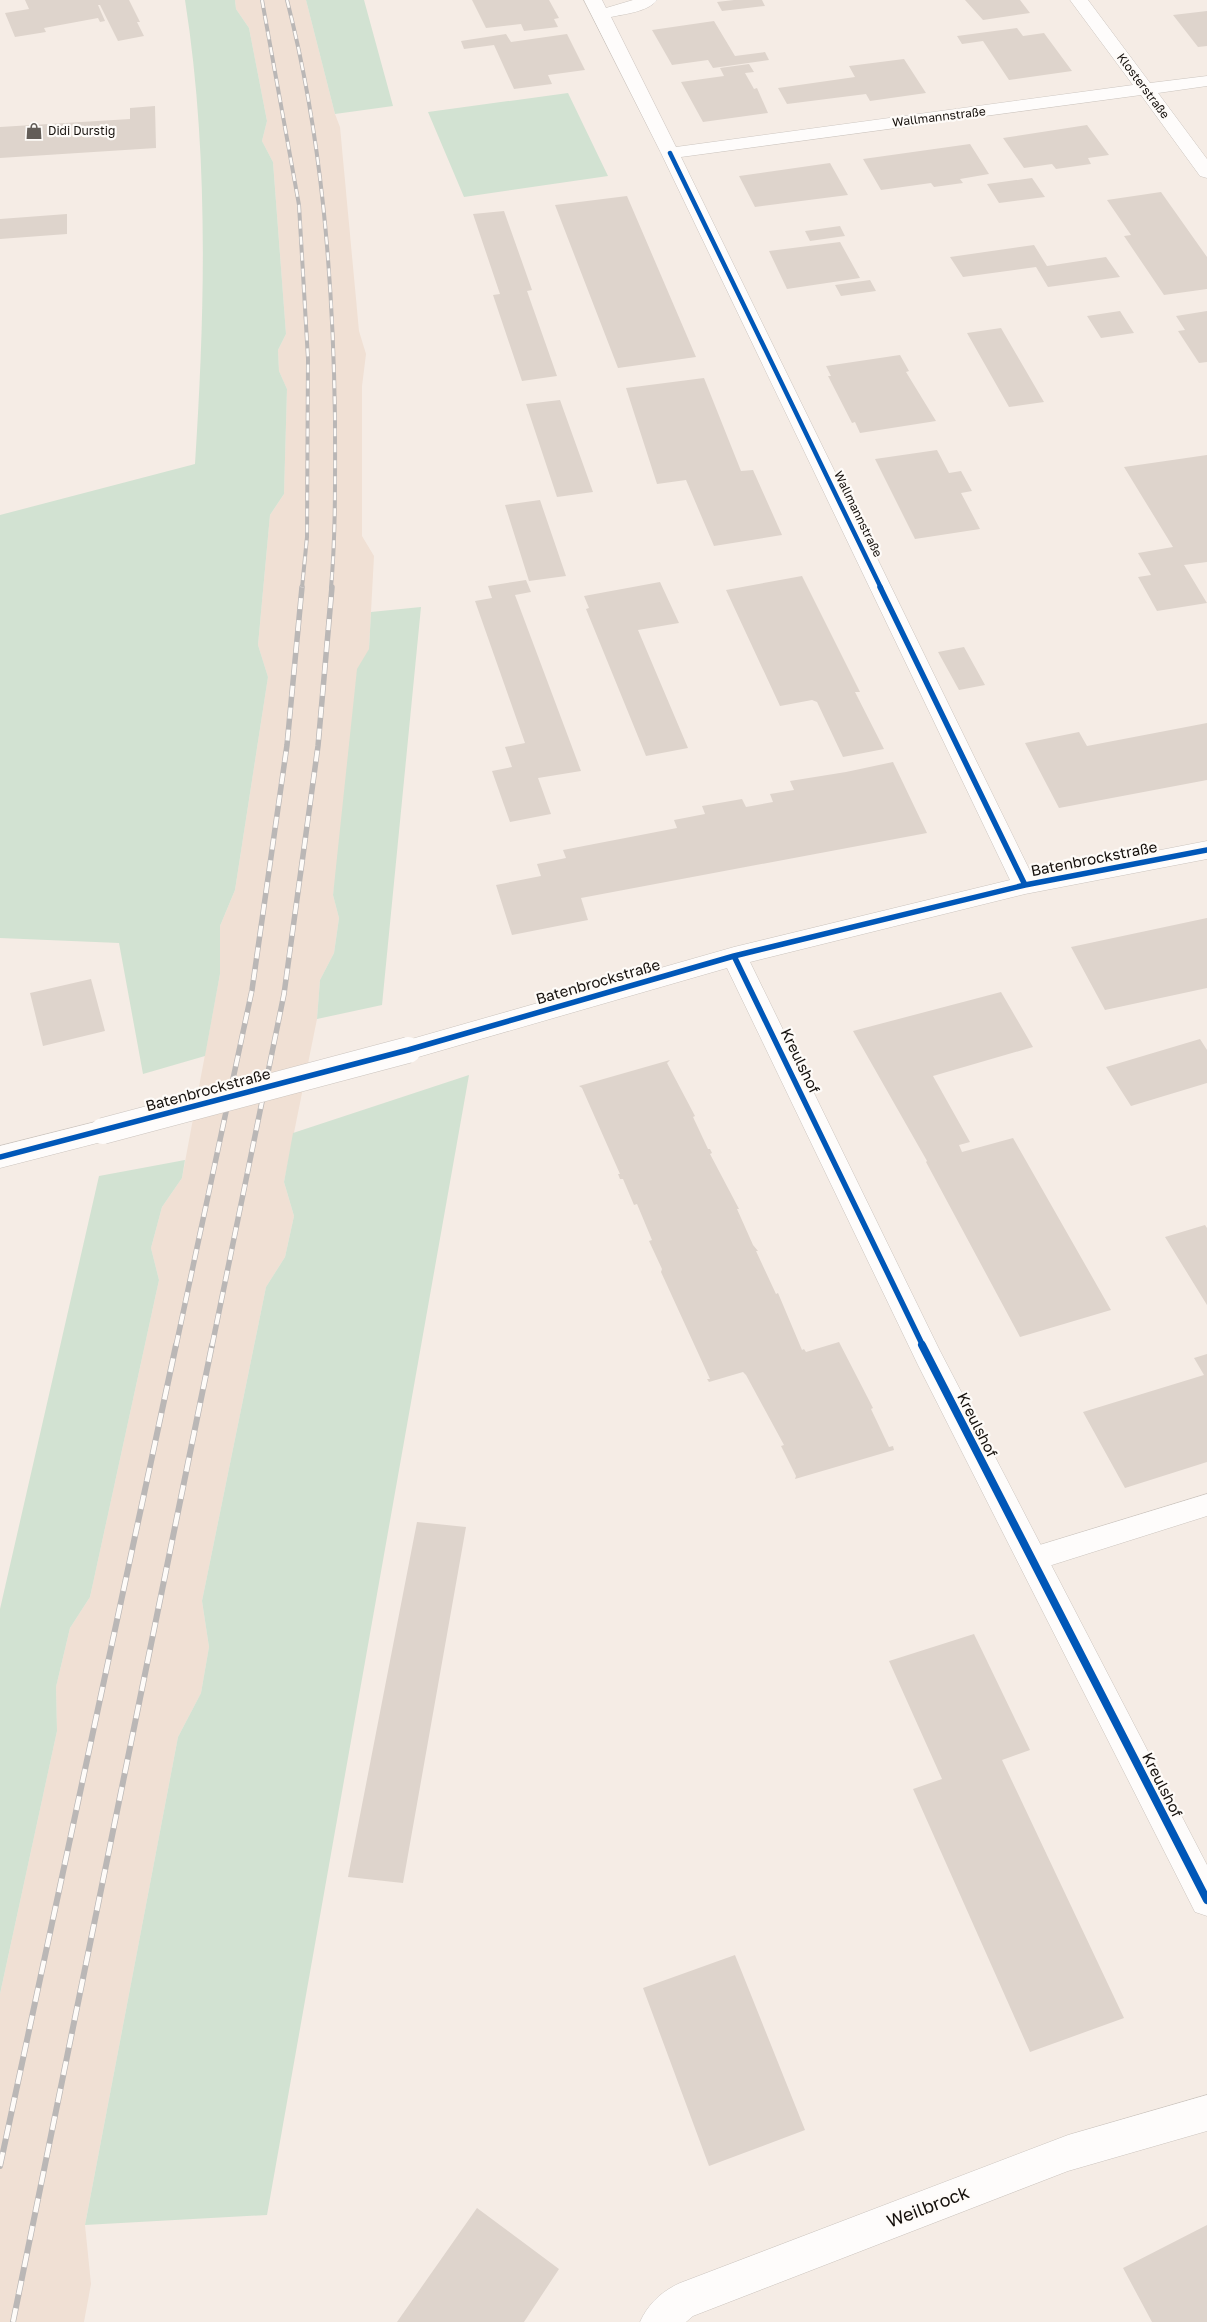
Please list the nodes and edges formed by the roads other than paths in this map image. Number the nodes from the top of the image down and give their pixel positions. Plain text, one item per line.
1 (648, 0) edge
2 (1079, 0) edge
3 (597, 7) edge
4 (1207, 81) edge
5 (1147, 90) junction
6 (670, 153) junction
7 (1207, 172) edge
8 (1207, 850) edge
9 (1025, 885) junction
10 (734, 956) junction
11 (0, 1157) edge
12 (1207, 1505) edge
13 (1033, 1560) junction
14 (1207, 1900) edge
15 (1207, 2113) edge
16 (659, 2322) edge

1 - 3 street, Wallmannstraße
2 - 5 street, Klosterstraße
3 - 6 street, Wallmannstraße
4 - 5 street, Wallmannstraße
5 - 6 street, Wallmannstraße
5 - 7 street, Klosterstraße
6 - 9 street, Wallmannstraße
8 - 9 street, Batenbrockstraße
9 - 10 street, Batenbrockstraße
10 - 11 street, Batenbrockstraße, bridge
10 - 13 street, Kreulshof
12 - 13 lane
13 - 14 street, Kreulshof
15 - 16 street, Weilbrock

